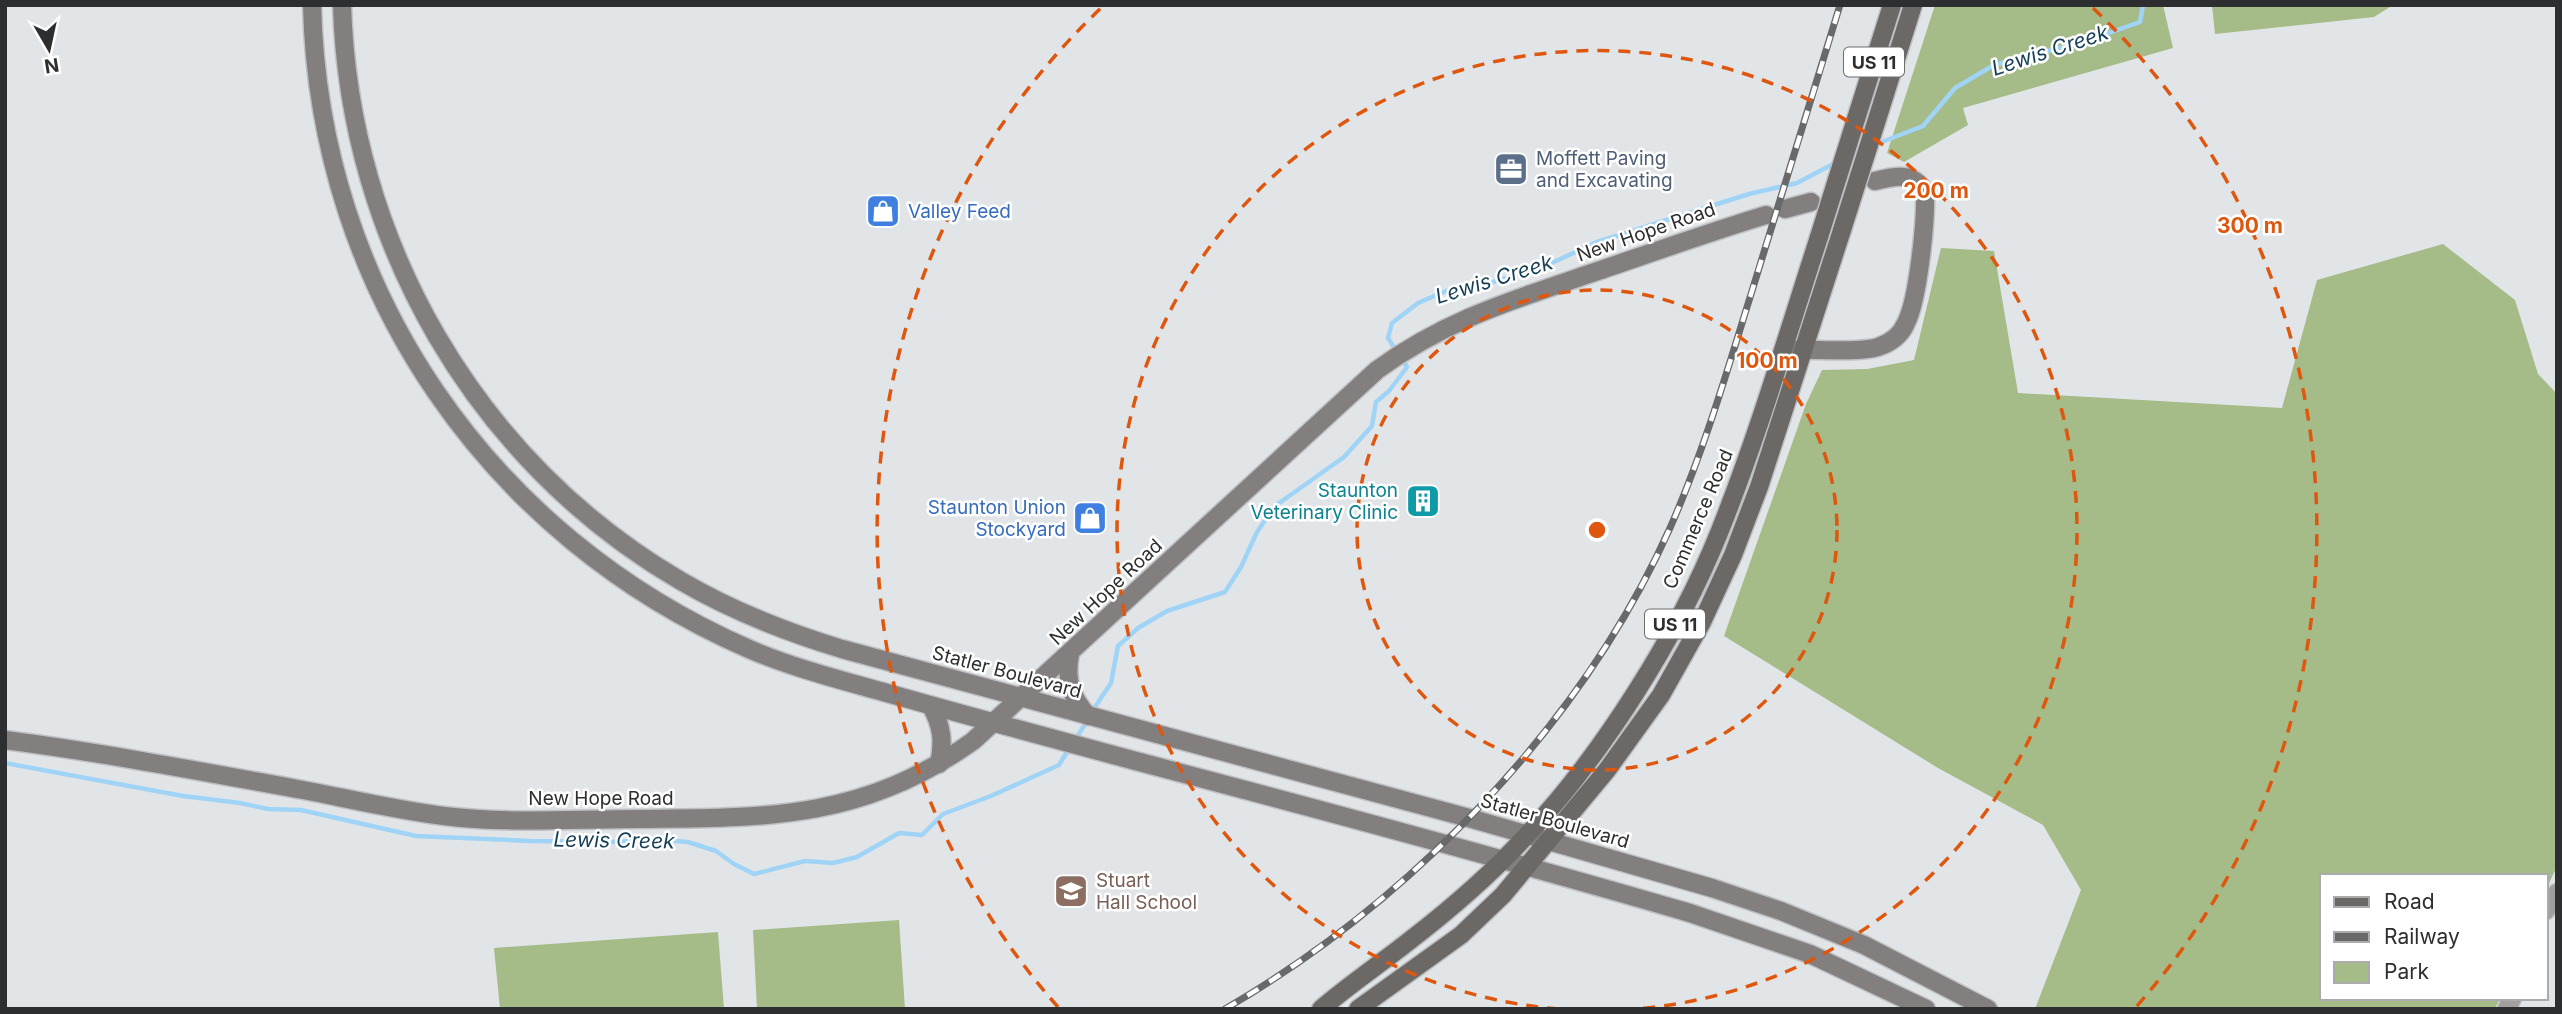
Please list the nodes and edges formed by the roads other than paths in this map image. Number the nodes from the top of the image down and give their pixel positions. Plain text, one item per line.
1 (312, 5) edge
2 (342, 5) edge
3 (1892, 5) edge
4 (1913, 5) edge
5 (1875, 181) dead end
6 (1811, 202) dead end
7 (1785, 209) dead end
8 (1766, 215) dead end
9 (1804, 349) junction
10 (1784, 350) junction
11 (1070, 654) junction
12 (1021, 698) junction
13 (931, 706) junction
14 (1088, 716) junction
15 (994, 722) junction
16 (5, 740) edge
17 (939, 764) junction
18 (1527, 835) junction
19 (1549, 841) junction
20 (1501, 860) junction
21 (1527, 867) junction
22 (1321, 1009) edge
23 (1359, 1009) edge
24 (1926, 1009) edge
25 (1988, 1009) edge

1 - 13 main road
2 - 12 main road, Statler Boulevard
3 - 10 main road, Commerce Road / US 11, bridge
4 - 9 main road, US 11, bridge
5 - 9 main road
6 - 7 main road
8 - 11 main road, New Hope Road
9 - 10 main road
9 - 19 main road, US 11
10 - 18 main road, Commerce Road / US 11
11 - 12 main road, New Hope Road
11 - 14 main road
12 - 14 main road, Statler Boulevard
12 - 15 main road, New Hope Road
13 - 15 main road
13 - 17 main road
14 - 18 main road, Statler Boulevard
15 - 17 main road, New Hope Road
15 - 20 main road
16 - 17 main road, New Hope Road
18 - 19 main road, Statler Boulevard
18 - 20 main road, Commerce Road / US 11
19 - 21 main road, US 11
19 - 25 main road, Statler Boulevard
20 - 21 main road
20 - 22 main road, Commerce Road / US 11
21 - 23 main road, US 11
21 - 24 main road

